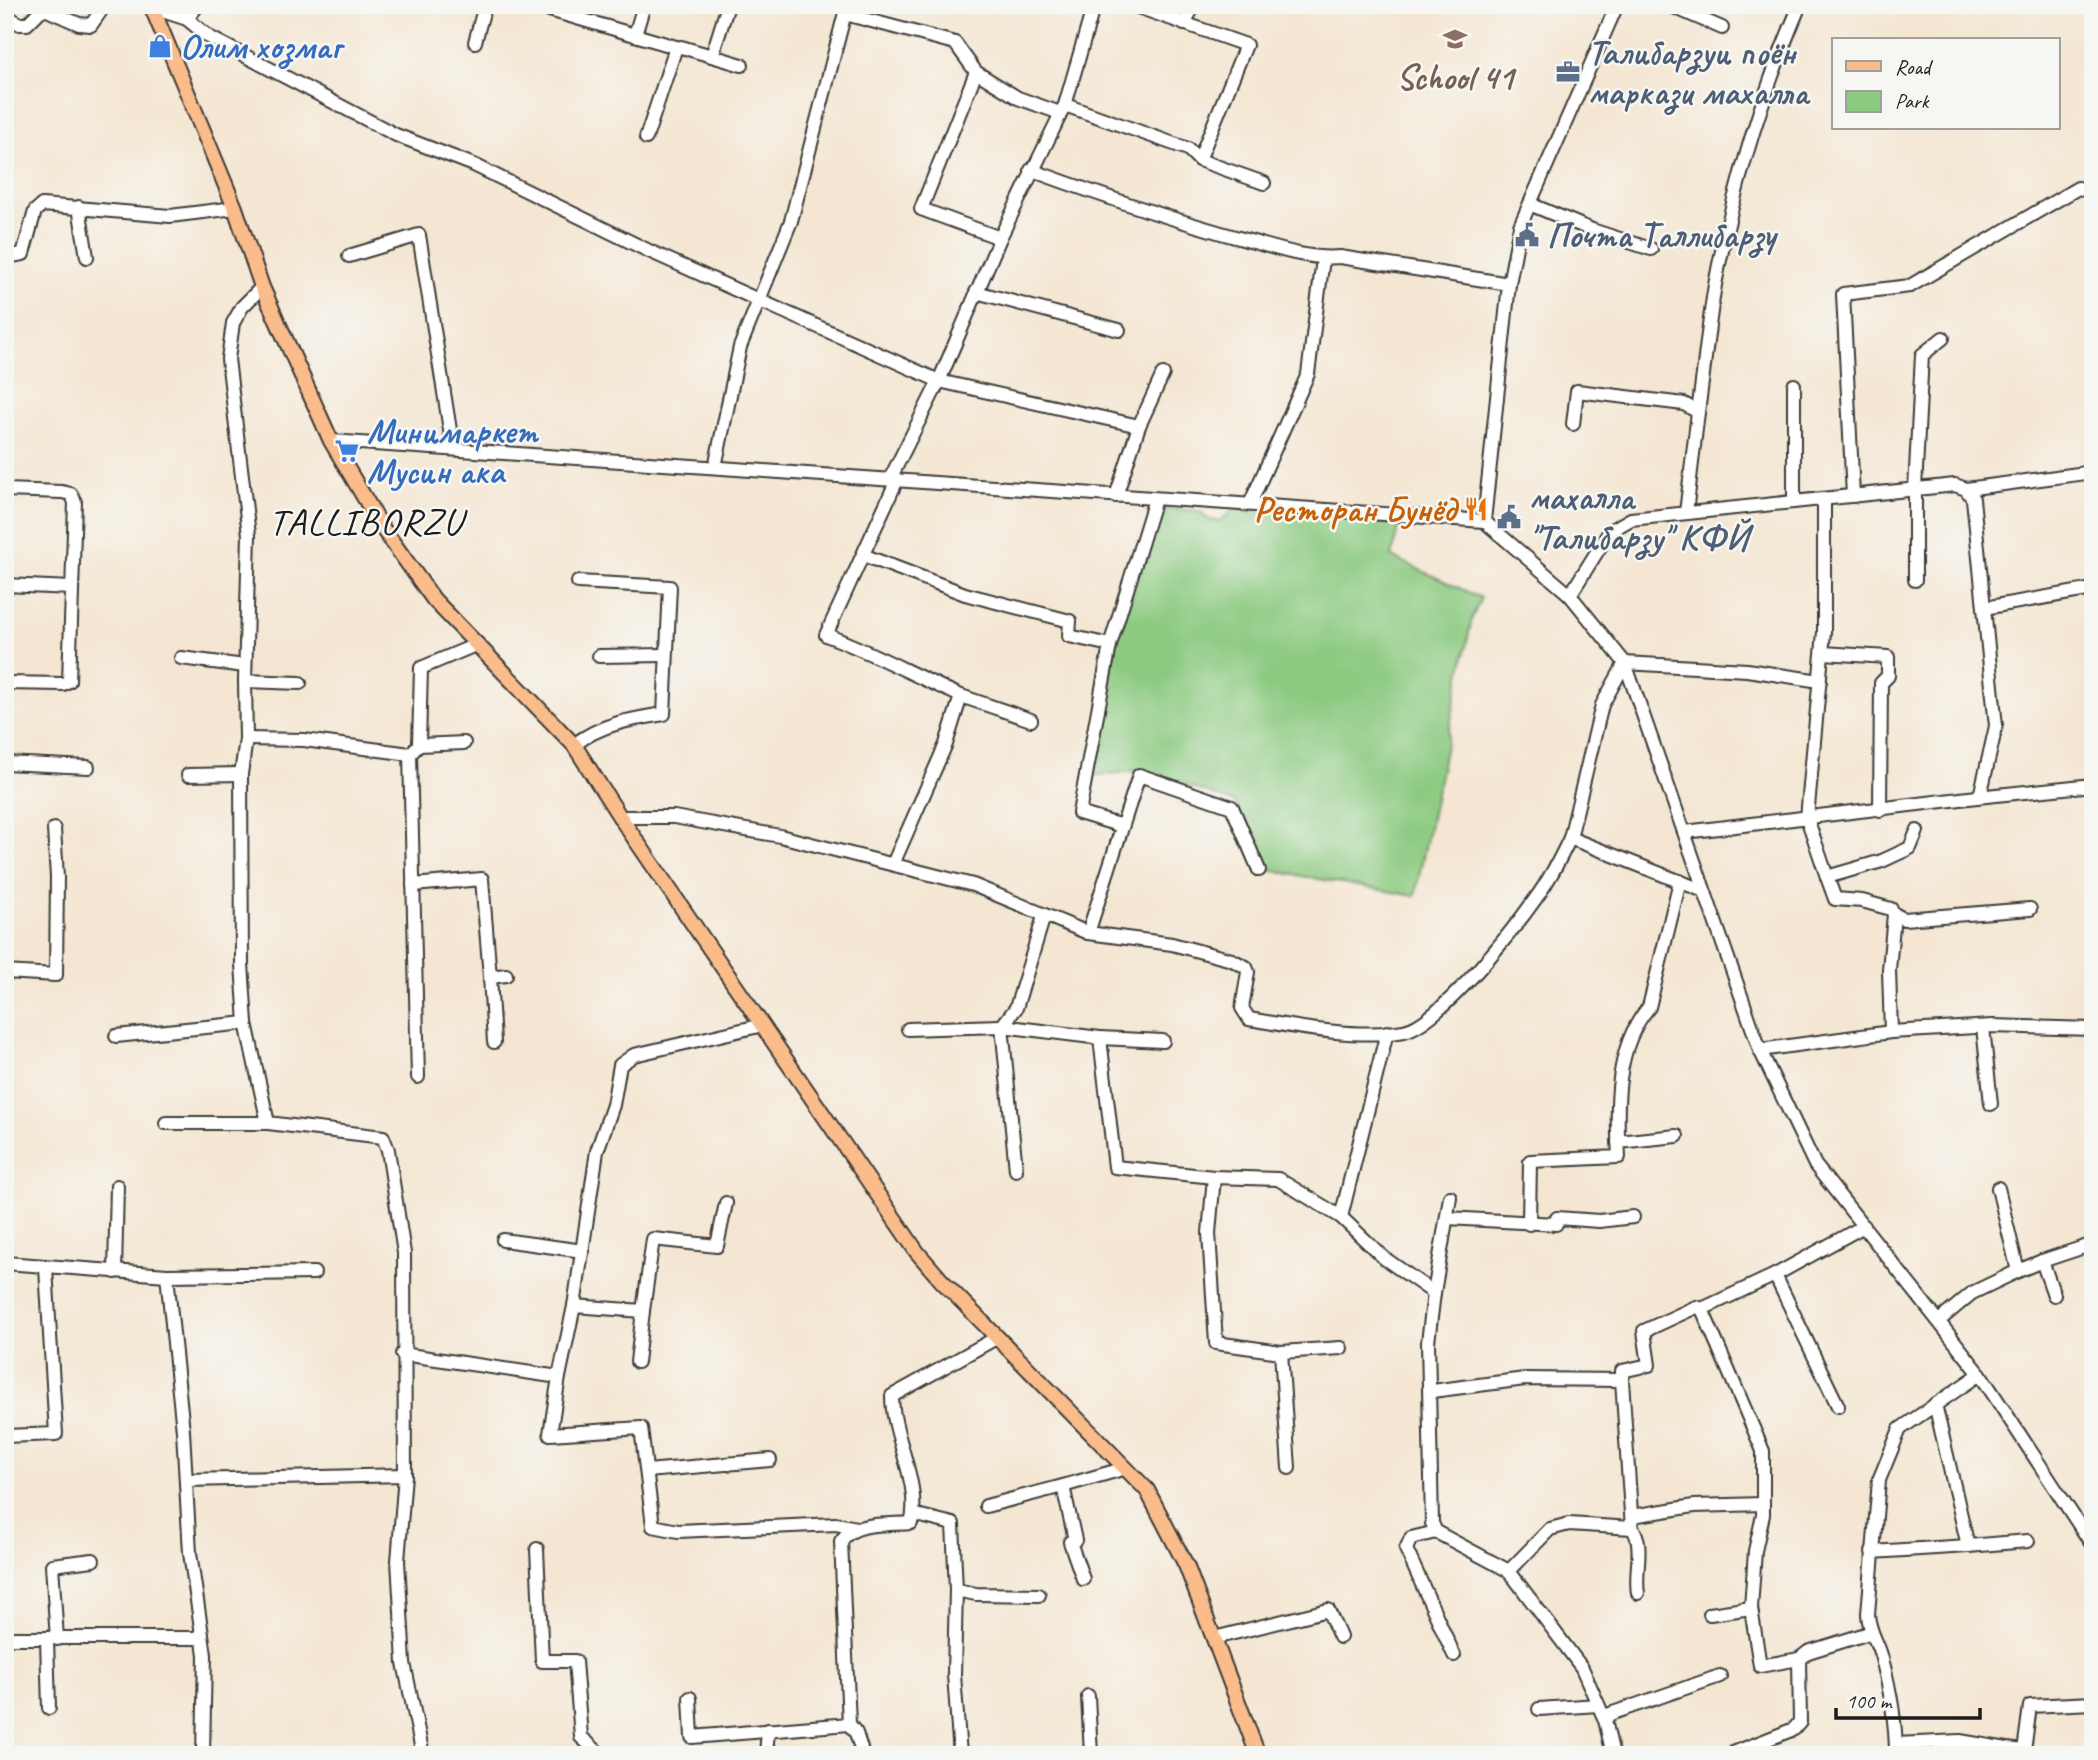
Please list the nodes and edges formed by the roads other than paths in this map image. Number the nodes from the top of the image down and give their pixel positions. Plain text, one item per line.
1 (105, 5) edge
2 (198, 5) edge
3 (485, 5) edge
4 (547, 5) edge
5 (644, 5) edge
6 (728, 5) edge
7 (1094, 5) edge
8 (1132, 5) edge
9 (1194, 5) edge
10 (1617, 5) edge
11 (1669, 5) edge
12 (1800, 5) edge
13 (152, 7) edge
14 (846, 10) edge
15 (5, 15) edge
16 (187, 19) junction
17 (1184, 24) junction
18 (1723, 28) dead end
19 (635, 35) junction
20 (475, 42) dead end
21 (681, 47) dead end
22 (712, 56) junction
23 (742, 65) dead end
24 (976, 72) junction
25 (1062, 109) junction
26 (646, 138) dead end
27 (1199, 160) junction
28 (1031, 170) junction
29 (1264, 183) dead end
30 (2093, 191) edge
31 (1532, 205) junction
32 (79, 207) junction
33 (235, 208) junction
34 (1000, 238) junction
35 (1651, 249) dead end
36 (349, 256) dead end
37 (5, 257) edge
38 (87, 257) dead end
39 (1323, 259) junction
40 (1509, 284) junction
41 (262, 286) junction
42 (976, 292) junction
43 (760, 301) junction
44 (1119, 330) dead end
45 (1943, 338) dead end
46 (1163, 374) dead end
47 (939, 381) junction
48 (1794, 385) dead end
49 (1698, 412) junction
50 (1573, 424) dead end
51 (1139, 426) junction
52 (331, 441) junction
53 (453, 449) junction
54 (715, 467) junction
55 (2093, 472) edge
56 (894, 480) junction
57 (1915, 489) junction
58 (1966, 489) junction
59 (5, 491) edge
60 (1115, 496) junction
61 (1853, 496) junction
62 (1155, 499) junction
63 (1824, 499) junction
64 (1794, 502) junction
65 (1250, 504) junction
66 (1686, 513) junction
67 (1484, 521) junction
68 (863, 555) junction
69 (1916, 580) dead end
70 (578, 582) dead end
71 (5, 585) edge
72 (72, 588) junction
73 (2093, 589) edge
74 (1570, 595) junction
75 (1984, 608) junction
76 (478, 644) junction
77 (1110, 645) junction
78 (1823, 653) junction
79 (665, 654) junction
80 (599, 656) dead end
81 (181, 658) dead end
82 (1625, 663) junction
83 (245, 666) junction
84 (245, 681) junction
85 (1820, 681) junction
86 (5, 683) edge
87 (300, 683) dead end
88 (961, 696) junction
89 (1031, 720) dead end
90 (246, 739) junction
91 (464, 743) dead end
92 (575, 745) junction
93 (414, 749) junction
94 (5, 763) edge
95 (88, 767) dead end
96 (241, 774) junction
97 (188, 775) dead end
98 (2093, 785) edge
99 (1977, 797) junction
100 (1880, 810) junction
101 (620, 817) junction
102 (1807, 818) junction
103 (1122, 826) junction
104 (54, 829) dead end
105 (1917, 831) dead end
106 (1685, 832) junction
107 (1570, 838) junction
108 (893, 863) junction
109 (1259, 870) dead end
110 (1827, 877) junction
111 (1680, 881) junction
112 (412, 885) junction
113 (1704, 891) junction
114 (2030, 909) dead end
115 (1894, 914) junction
116 (1044, 916) junction
117 (1088, 933) junction
118 (5, 972) edge
119 (506, 975) dead end
120 (490, 977) junction
121 (246, 1023) junction
122 (763, 1025) junction
123 (1001, 1026) junction
124 (1983, 1027) junction
125 (908, 1029) dead end
126 (2093, 1029) edge
127 (1387, 1032) junction
128 (1891, 1032) junction
129 (116, 1036) dead end
130 (1100, 1038) junction
131 (1163, 1041) dead end
132 (494, 1042) dead end
133 (1760, 1050) junction
134 (418, 1077) dead end
135 (1991, 1104) dead end
136 (268, 1123) junction
137 (166, 1124) dead end
138 (1677, 1136) dead end
139 (1618, 1142) junction
140 (1016, 1170) dead end
141 (1214, 1177) junction
142 (117, 1186) dead end
143 (1998, 1188) dead end
144 (1450, 1197) dead end
145 (726, 1203) dead end
146 (1341, 1217) junction
147 (1633, 1217) dead end
148 (1447, 1218) junction
149 (1529, 1224) junction
150 (1864, 1226) junction
151 (503, 1240) dead end
152 (2093, 1244) edge
153 (583, 1251) junction
154 (2042, 1261) junction
155 (5, 1263) edge
156 (46, 1268) junction
157 (2018, 1271) junction
158 (115, 1272) junction
159 (314, 1273) dead end
160 (167, 1275) junction
161 (1775, 1275) junction
162 (1434, 1293) junction
163 (2054, 1295) dead end
164 (574, 1306) junction
165 (1702, 1309) junction
166 (643, 1311) junction
167 (1940, 1320) junction
168 (998, 1337) junction
169 (1341, 1348) dead end
170 (1281, 1352) junction
171 (402, 1354) junction
172 (637, 1362) dead end
173 (1980, 1374) junction
174 (559, 1377) junction
175 (1622, 1380) junction
176 (1432, 1391) junction
177 (1935, 1404) junction
178 (1838, 1406) dead end
179 (5, 1436) edge
180 (770, 1460) dead end
181 (1125, 1468) junction
182 (1289, 1468) dead end
183 (647, 1471) junction
184 (405, 1475) junction
185 (187, 1480) junction
186 (1063, 1486) junction
187 (1763, 1504) junction
188 (986, 1506) dead end
189 (913, 1514) junction
190 (1632, 1522) junction
191 (857, 1528) junction
192 (1436, 1532) junction
193 (2028, 1541) dead end
194 (1968, 1546) junction
195 (2093, 1546) edge
196 (537, 1549) dead end
197 (1872, 1552) junction
198 (93, 1560) dead end
199 (1508, 1571) junction
200 (1083, 1579) dead end
201 (956, 1590) junction
202 (1638, 1592) dead end
203 (1039, 1595) dead end
204 (1751, 1608) junction
205 (1710, 1614) dead end
206 (1869, 1633) junction
207 (202, 1637) junction
208 (1340, 1637) dead end
209 (5, 1638) edge
210 (1214, 1638) junction
211 (52, 1639) junction
212 (1454, 1656) dead end
213 (1798, 1659) junction
214 (1720, 1676) dead end
215 (1088, 1696) dead end
216 (690, 1698) dead end
217 (2093, 1703) edge
218 (1598, 1705) junction
219 (49, 1708) dead end
220 (1539, 1709) dead end
221 (1605, 1720) junction
222 (849, 1724) junction
223 (768, 1730) junction
224 (1896, 1750) edge
225 (2007, 1752) edge
226 (203, 1755) edge
227 (423, 1755) edge
228 (601, 1755) edge
229 (766, 1755) edge
230 (863, 1755) edge
231 (960, 1755) edge
232 (1091, 1755) edge
233 (1258, 1755) edge
234 (1613, 1755) edge
235 (1728, 1755) edge

1 - 15 street
2 - 16 street
3 - 20 street
4 - 19 street
5 - 19 street
6 - 22 street
7 - 25 street
8 - 17 street
9 - 17 street
10 - 31 street
11 - 18 street
12 - 49 street
13 - 16 street
13 - 33 main road
14 - 24 street
14 - 43 street
16 - 43 street
17 - 27 street
19 - 26 street
21 - 22 street
22 - 23 street
24 - 25 street
24 - 34 street
25 - 27 street
25 - 28 street
27 - 29 street
28 - 34 street
28 - 39 street
30 - 61 street
31 - 35 street
31 - 40 street
32 - 33 street
32 - 37 street
32 - 38 street
33 - 41 main road
34 - 42 street
36 - 53 street
39 - 40 street
39 - 65 street
40 - 67 street
41 - 52 main road
41 - 83 street
42 - 44 street
42 - 47 street
43 - 47 street
43 - 54 street
45 - 57 street
46 - 51 street
47 - 51 street
47 - 56 street
48 - 64 street
49 - 50 street
49 - 66 street
51 - 60 street
52 - 53 street
52 - 76 main road
53 - 54 street
54 - 56 street
55 - 58 street
56 - 60 street
56 - 68 street
57 - 58 street
57 - 61 street
57 - 69 street
58 - 75 street
59 - 72 street
60 - 62 street
61 - 63 street
62 - 65 street
62 - 77 street
63 - 64 street
63 - 78 street
64 - 66 street
65 - 67 street
66 - 74 street
67 - 74 street
68 - 77 street
68 - 88 street
70 - 79 street
71 - 72 street
72 - 86 street
73 - 75 street
74 - 82 street
75 - 99 street
76 - 92 main road
76 - 93 street
77 - 103 street
78 - 85 street
78 - 100 street
79 - 80 street
79 - 92 street
81 - 83 street
82 - 85 street
82 - 106 street
82 - 107 street
83 - 84 street
84 - 87 street
84 - 90 street
85 - 102 street
88 - 89 street
88 - 108 street
90 - 93 street
90 - 96 street
91 - 93 street
92 - 101 main road
93 - 112 street
94 - 95 street
96 - 97 street
96 - 121 street
98 - 99 street
99 - 100 street
100 - 102 street
101 - 108 street
101 - 122 main road
102 - 106 street
102 - 110 street
103 - 109 street
103 - 117 street
104 - 118 street
105 - 110 street
106 - 113 street
107 - 111 street
107 - 127 street
108 - 116 street
110 - 115 street
111 - 113 street
111 - 139 street
112 - 120 street
112 - 134 street
113 - 133 street
114 - 115 street
115 - 128 street
116 - 117 street
116 - 123 street
117 - 127 street
119 - 120 street
120 - 132 street
121 - 129 street
121 - 136 street
122 - 153 street
122 - 168 main road
123 - 125 street
123 - 130 street
123 - 140 street
124 - 126 street
124 - 128 street
124 - 135 street
127 - 146 street
128 - 133 street
130 - 131 street
130 - 141 street
133 - 150 street
136 - 137 street
136 - 171 street
138 - 139 street
139 - 149 street
141 - 146 street
141 - 170 street
142 - 158 street
143 - 157 street
144 - 148 street
145 - 166 street
146 - 162 street
147 - 149 street
148 - 149 street
148 - 162 street
150 - 161 street
150 - 167 street
151 - 153 street
152 - 154 street
153 - 164 street
154 - 157 street
154 - 163 street
155 - 156 street
156 - 158 street
156 - 179 street
157 - 167 street
158 - 160 street
159 - 160 street
160 - 185 street
161 - 165 street
161 - 178 street
162 - 176 street
164 - 166 street
164 - 174 street
165 - 175 street
165 - 187 street
166 - 172 street
167 - 173 street
168 - 181 main road
168 - 189 street
169 - 170 street
170 - 182 street
171 - 174 street
171 - 184 street
173 - 177 street
173 - 195 street
174 - 183 street
175 - 176 street
175 - 190 street
176 - 192 street
177 - 194 street
177 - 197 street
180 - 183 street
181 - 186 street
181 - 210 main road
183 - 191 street
184 - 185 street
184 - 227 street
185 - 207 street
186 - 188 street
186 - 200 street
187 - 190 street
187 - 204 street
189 - 191 street
189 - 201 street
190 - 199 street
190 - 202 street
191 - 222 street
192 - 199 street
192 - 212 street
193 - 194 street
194 - 197 street
196 - 228 street
197 - 206 street
198 - 211 street
199 - 218 street
201 - 203 street
201 - 231 street
204 - 205 street
204 - 213 street
206 - 213 street
206 - 224 street
207 - 211 street
207 - 226 street
208 - 210 street
209 - 211 street
210 - 233 main road
211 - 219 street
213 - 235 street
214 - 221 street
215 - 232 street
216 - 223 street
217 - 225 street
218 - 220 street
218 - 221 street
221 - 234 street
222 - 223 street
222 - 230 street
223 - 229 street
224 - 225 street

